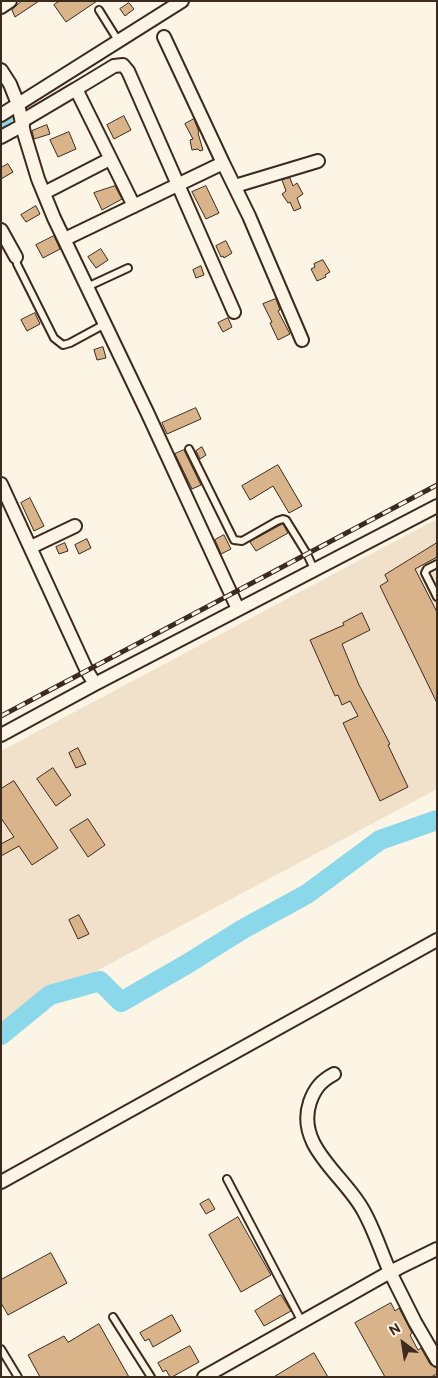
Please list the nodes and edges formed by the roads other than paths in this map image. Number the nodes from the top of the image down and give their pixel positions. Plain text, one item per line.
1 (10, 1) edge
2 (182, 1) edge
3 (1, 7) edge
4 (99, 10) dead end
5 (164, 37) dead end
6 (119, 42) junction
7 (1, 70) edge
8 (76, 89) junction
9 (18, 106) junction
10 (1, 115) edge
11 (22, 123) junction
12 (1, 137) edge
13 (110, 159) junction
14 (318, 161) dead end
15 (223, 163) junction
16 (178, 185) junction
17 (235, 186) junction
18 (44, 193) junction
19 (134, 206) junction
20 (1, 230) edge
21 (65, 239) junction
22 (16, 257) joint
23 (128, 268) dead end
24 (87, 286) junction
25 (234, 312) dead end
26 (105, 324) junction
27 (302, 340) dead end
28 (189, 449) dead end
29 (1, 484) edge
30 (436, 508) edge
31 (75, 526) dead end
32 (31, 547) junction
33 (437, 564) edge
34 (314, 569) junction
35 (437, 597) edge
36 (238, 609) junction
37 (95, 684) junction
38 (1, 735) edge
39 (437, 940) edge
40 (334, 1074) dead end
41 (227, 1180) dead end
42 (1, 1182) edge
43 (437, 1249) edge
44 (390, 1272) junction
45 (113, 1317) dead end
46 (302, 1322) junction
47 (1, 1349) edge
48 (437, 1360) edge
49 (18, 1377) edge
50 (151, 1377) edge
51 (204, 1377) edge

1 - 3 street
2 - 6 street
4 - 6 lane
5 - 15 street
6 - 9 street
7 - 9 street
8 - 11 street
8 - 13 street
8 - 16 street
9 - 10 street
9 - 11 street
11 - 12 street
11 - 18 street
13 - 18 street
13 - 19 street
14 - 17 street
15 - 16 street
15 - 17 street
16 - 19 street
16 - 25 street
17 - 27 street
18 - 21 street
19 - 21 street
20 - 22 street
21 - 24 street
22 - 26 lane
23 - 24 lane
24 - 26 street
26 - 36 street
28 - 34 lane
29 - 32 street
30 - 34 street
31 - 32 street
32 - 37 street
33 - 35 lane
34 - 36 street
36 - 37 street
37 - 38 street
39 - 42 street
40 - 44 street
41 - 46 lane
43 - 44 street
44 - 46 street
44 - 48 street
45 - 50 lane
46 - 51 street
47 - 49 lane

